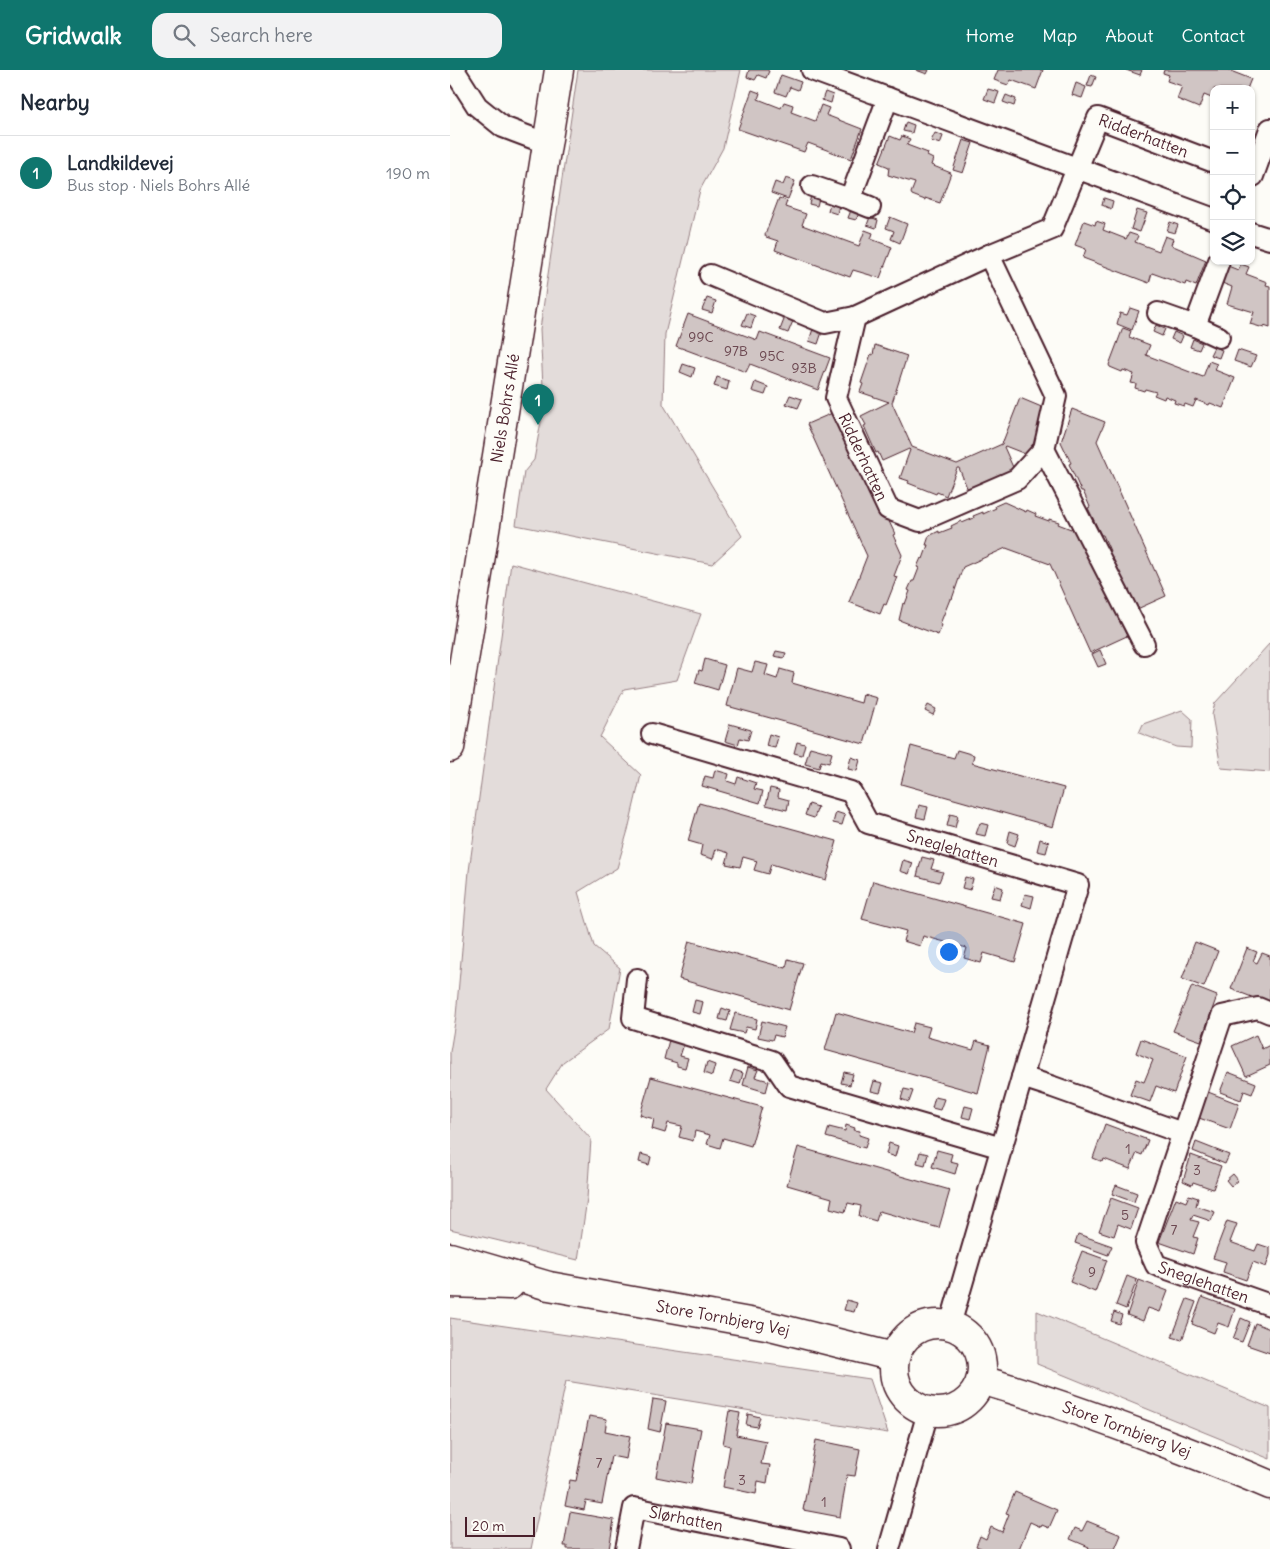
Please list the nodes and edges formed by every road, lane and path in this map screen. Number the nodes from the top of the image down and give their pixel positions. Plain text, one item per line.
1 (454, 70) edge
2 (559, 70) edge
3 (812, 70) edge
4 (888, 98) junction
5 (1270, 129) edge
6 (548, 144) junction
7 (1210, 160) edge
8 (1077, 168) junction
9 (1258, 179) edge
10 (812, 186) dead end
11 (850, 199) junction
12 (870, 206) dead end
13 (1210, 218) edge
14 (1255, 233) edge
15 (1270, 239) edge
16 (989, 255) junction
17 (1218, 265) edge
18 (710, 275) dead end
19 (1158, 313) dead end
20 (854, 317) junction
21 (1195, 326) junction
22 (1219, 337) dead end
23 (1044, 450) junction
24 (1144, 644) dead end
25 (652, 734) dead end
26 (450, 748) edge
27 (637, 979) dead end
28 (1270, 1013) edge
29 (1022, 1077) junction
30 (1182, 1133) junction
31 (1002, 1148) junction
32 (450, 1257) edge
33 (450, 1283) edge
34 (550, 1286) junction
35 (1270, 1305) edge
36 (950, 1325) junction
37 (894, 1357) junction
38 (980, 1380) junction
39 (928, 1412) junction
40 (1270, 1485) edge
41 (626, 1549) edge
42 (839, 1549) edge
43 (890, 1549) edge

1 - 6 street
2 - 6 street, Niels Bohrs Allé
3 - 4 street
4 - 8 street
4 - 11 street
5 - 9 street
6 - 26 street, Niels Bohrs Allé
7 - 8 street, Ridderhatten
8 - 13 street
8 - 16 street, Ridderhatten
10 - 11 street
11 - 12 street
14 - 15 street
16 - 20 street, Ridderhatten
16 - 23 street
17 - 21 street
18 - 20 street, Ridderhatten
19 - 21 street
20 - 23 street, Ridderhatten
21 - 22 street
23 - 24 street
25 - 29 street, Sneglehatten
27 - 31 street
28 - 30 street, Sneglehatten
29 - 30 street
29 - 31 street, Sneglehatten
30 - 35 street, Sneglehatten
31 - 36 street, Sneglehatten
32 - 34 street, Store Tornbjerg Vej
33 - 34 street, Store Tornbjerg Vej
34 - 37 street, Store Tornbjerg Vej
36 - 37 street
36 - 38 street
37 - 39 street
38 - 39 street
38 - 40 street, Store Tornbjerg Vej
39 - 43 street
41 - 42 street, Slørhatten

